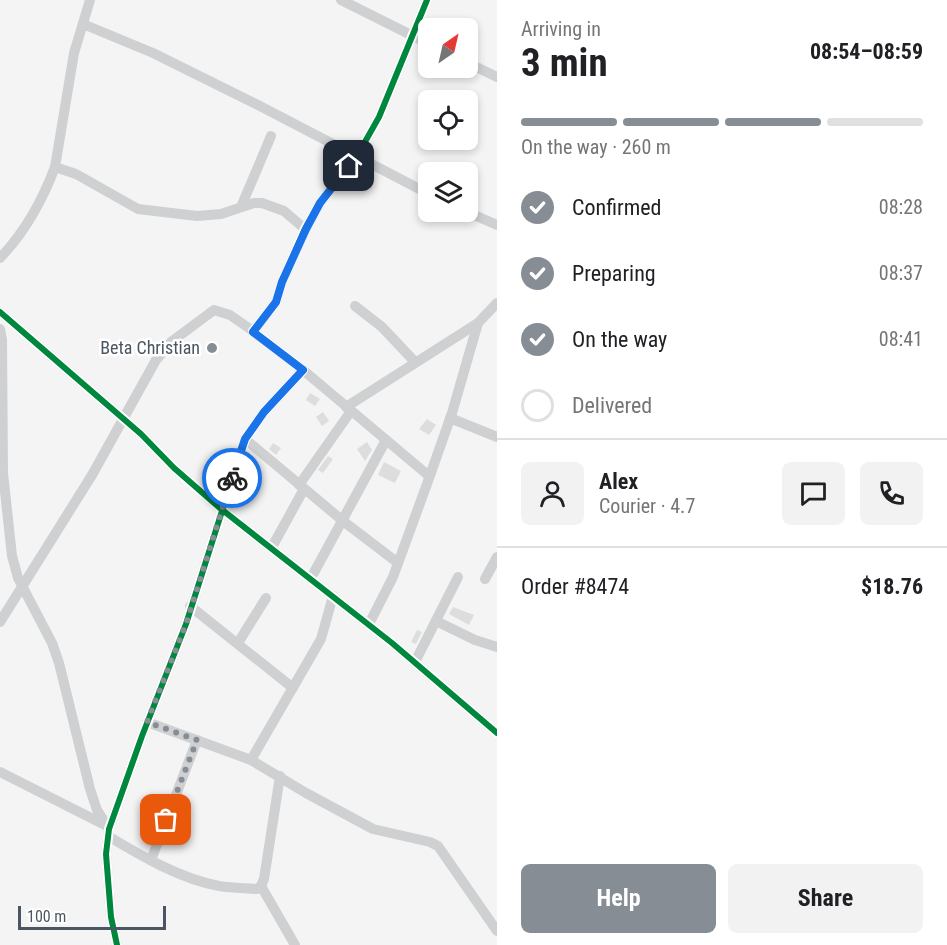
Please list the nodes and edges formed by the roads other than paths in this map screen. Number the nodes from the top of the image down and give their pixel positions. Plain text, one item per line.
1 (90, 0) edge
2 (341, 0) edge
3 (428, 0) edge
4 (83, 24) junction
5 (412, 37) junction
6 (418, 39) edge
7 (478, 68) edge
8 (497, 77) edge
9 (271, 136) dead end
10 (357, 156) junction
11 (55, 167) junction
12 (418, 188) edge
13 (241, 207) junction
14 (478, 217) edge
15 (497, 225) edge
16 (306, 229) junction
17 (0, 258) edge
18 (497, 303) edge
19 (355, 306) dead end
20 (0, 312) edge
21 (478, 323) junction
22 (0, 329) edge
23 (253, 332) junction
24 (415, 362) junction
25 (303, 370) junction
26 (348, 409) junction
27 (450, 418) junction
28 (124, 419) junction
29 (497, 437) edge
30 (245, 439) junction
31 (386, 440) junction
32 (429, 476) junction
33 (302, 487) junction
34 (221, 509) junction
35 (343, 521) junction
36 (272, 547) junction
37 (497, 557) edge
38 (398, 563) junction
39 (458, 577) dead end
40 (310, 578) junction
41 (485, 579) dead end
42 (23, 586) junction
43 (333, 596) junction
44 (266, 598) dead end
45 (190, 606) junction
46 (436, 621) junction
47 (0, 622) edge
48 (369, 624) junction
49 (238, 644) junction
50 (497, 647) edge
51 (415, 662) junction
52 (293, 688) junction
53 (147, 722) junction
54 (497, 733) edge
55 (197, 740) junction
56 (251, 759) junction
57 (0, 771) edge
58 (280, 776) junction
59 (107, 830) junction
60 (151, 860) junction
61 (261, 886) junction
62 (497, 931) edge
63 (117, 945) edge
64 (295, 945) edge

1 - 4 street
2 - 5 street
3 - 5 street
4 - 10 street
4 - 11 street
5 - 6 street
5 - 10 street
7 - 8 street
9 - 13 street
10 - 12 street
10 - 16 street
11 - 13 street
11 - 17 street
13 - 16 street
14 - 15 street
16 - 23 street
18 - 21 street
19 - 24 street
20 - 28 street
21 - 24 street
21 - 27 street
22 - 42 street
23 - 25 street
23 - 28 street
24 - 26 street
25 - 26 street
25 - 30 street
26 - 31 street
26 - 33 street
27 - 29 street
27 - 32 street
28 - 34 street
28 - 42 street
30 - 33 street
30 - 34 street
31 - 32 street
31 - 35 street
32 - 38 street
33 - 35 street
33 - 36 street
34 - 36 street
34 - 45 street
35 - 38 street
35 - 40 street
36 - 40 street
37 - 41 street
38 - 48 street
39 - 46 street
40 - 43 street
42 - 47 street
42 - 59 street
43 - 48 street
43 - 52 street
44 - 49 street
45 - 49 street
45 - 53 street
46 - 50 street
46 - 51 street
48 - 51 street
49 - 52 street
51 - 54 street
52 - 56 street
53 - 55 street
53 - 59 street
55 - 56 street
55 - 60 street
56 - 58 street
57 - 59 street
58 - 61 street
58 - 62 street
59 - 60 street
59 - 63 street
60 - 61 street
61 - 64 street

